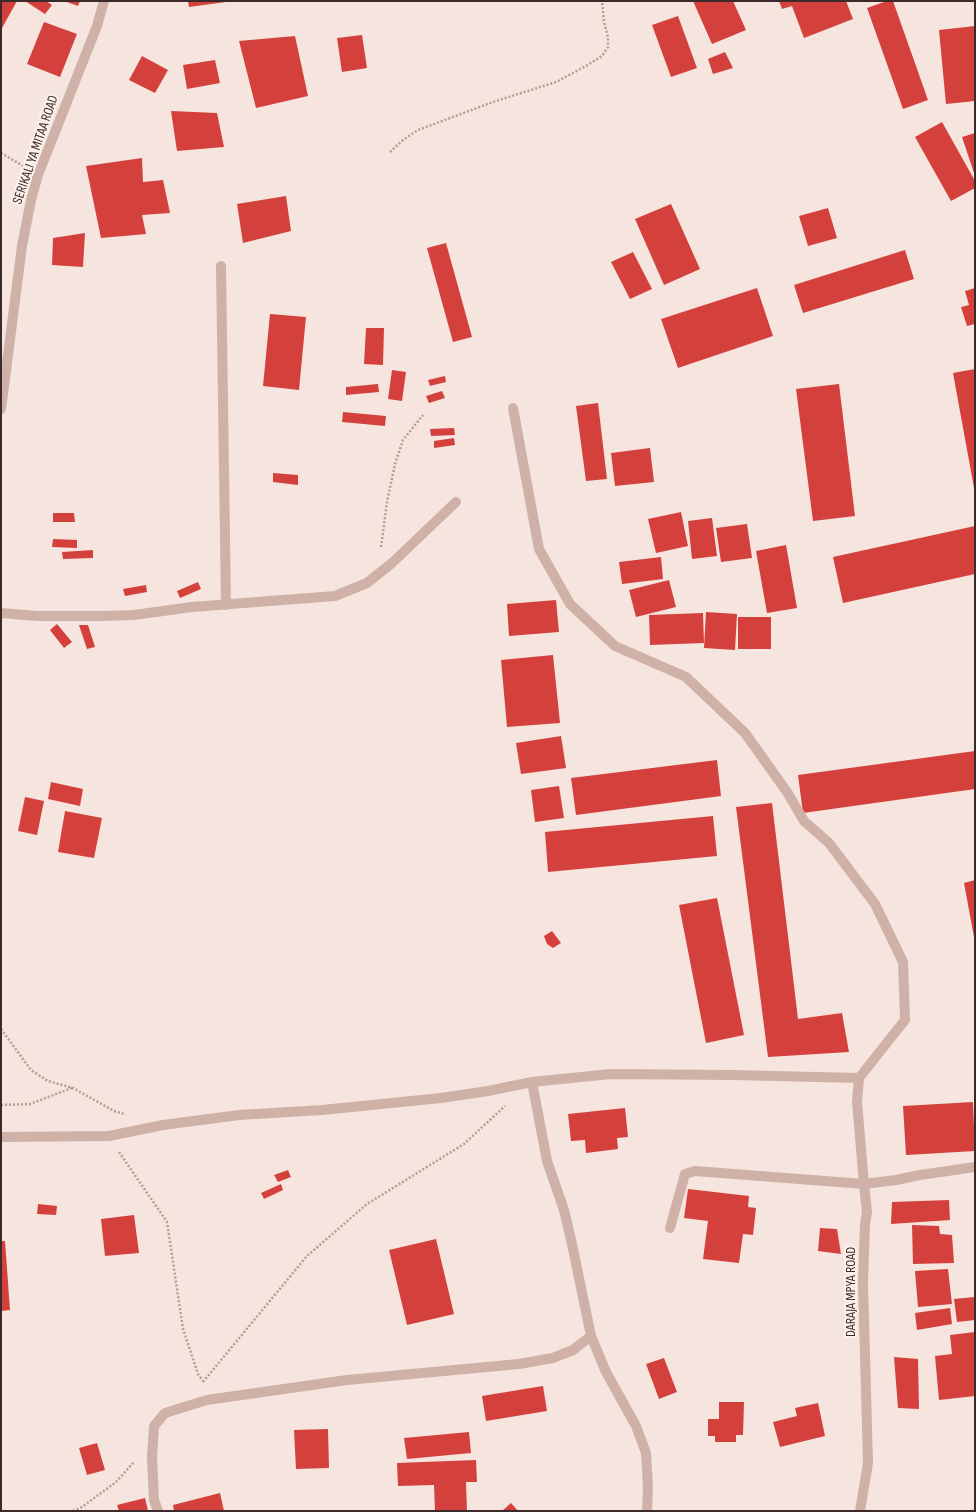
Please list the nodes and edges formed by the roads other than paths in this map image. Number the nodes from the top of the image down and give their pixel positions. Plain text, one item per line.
1 (104, 1) edge
2 (221, 266) dead end
3 (3, 386) edge
4 (513, 408) dead end
5 (1, 409) edge
6 (456, 502) dead end
7 (226, 604) junction
8 (1, 613) edge
9 (858, 1078) junction
10 (532, 1082) junction
11 (1, 1137) edge
12 (975, 1167) edge
13 (864, 1184) junction
14 (670, 1228) dead end
15 (591, 1336) junction
16 (158, 1511) edge
17 (647, 1511) edge
18 (860, 1511) edge

1 - 3 street, SERIKALI YA MITAA ROAD
2 - 7 street
3 - 5 street, SERIKALI YA MITAA ROAD
4 - 9 street
6 - 7 street
7 - 8 street
9 - 10 street
9 - 13 street, DARAJA MPYA ROAD
10 - 11 street
10 - 15 street
12 - 13 street
13 - 14 street
13 - 18 street, DARAJA MPYA ROAD
15 - 16 street
15 - 17 street

